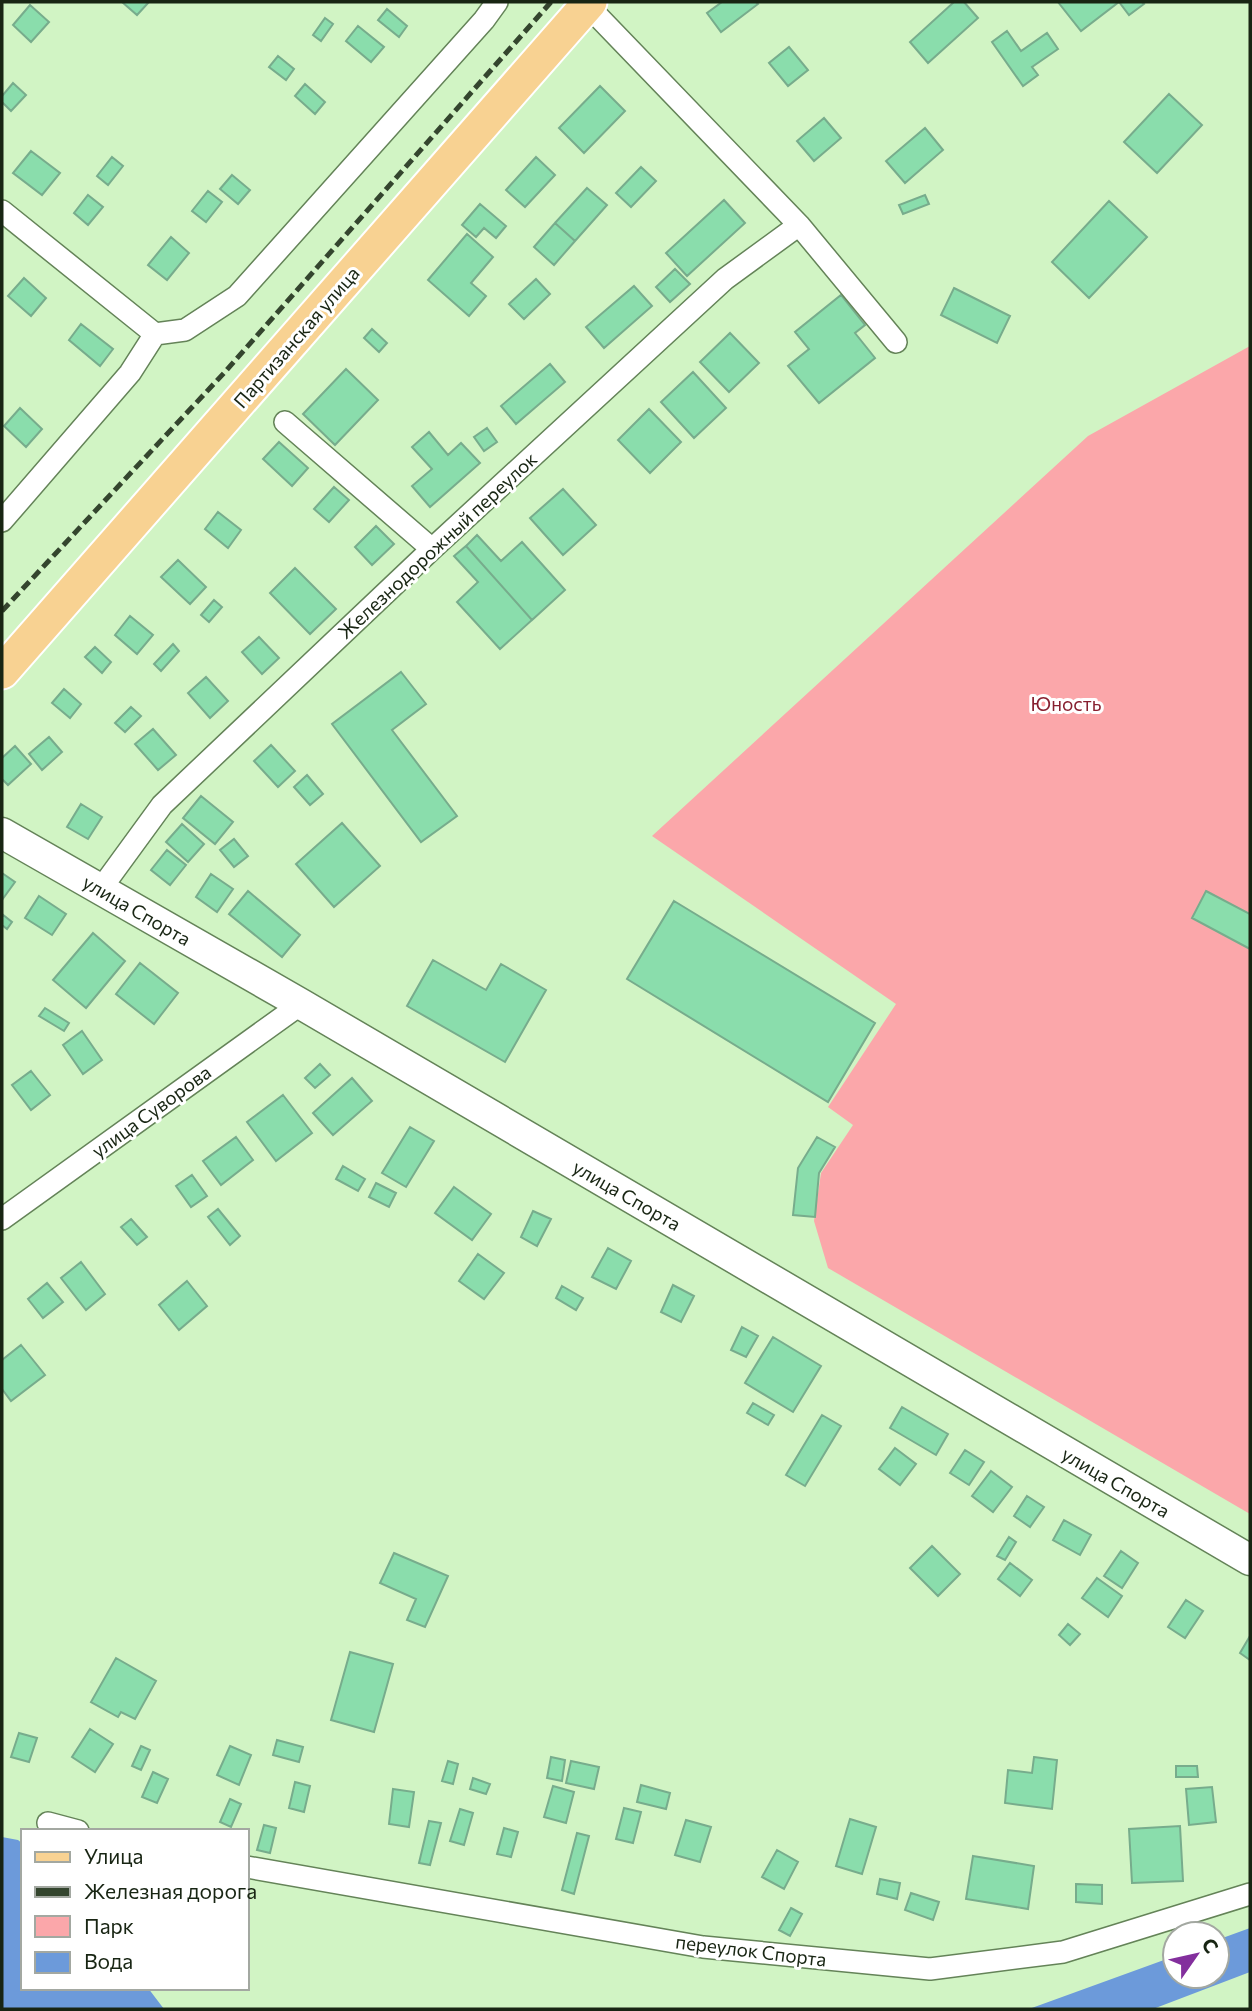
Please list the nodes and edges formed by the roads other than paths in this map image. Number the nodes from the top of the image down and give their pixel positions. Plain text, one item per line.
1 (497, 2) edge
2 (589, 3) edge
3 (2, 211) edge
4 (799, 225) junction
5 (155, 334) junction
6 (896, 342) dead end
7 (285, 422) dead end
8 (2, 521) edge
9 (432, 549) junction
10 (2, 672) edge
11 (2, 833) edge
12 (100, 890) junction
13 (301, 1004) junction
14 (2, 1219) edge
15 (1250, 1560) edge
16 (48, 1824) dead end
17 (69, 1829) edge
18 (248, 1867) edge
19 (1250, 1894) edge

1 - 5 street
2 - 4 street
2 - 10 main road, Партизанская улица
3 - 5 street
4 - 6 street
4 - 9 street, Железнодорожный переулок
5 - 8 street
7 - 9 street
9 - 12 street, Железнодорожный переулок
11 - 12 street, улица Спорта
12 - 13 street, улица Спорта
13 - 14 street, улица Суворова
13 - 15 street, улица Спорта
16 - 17 street
18 - 19 street, переулок Спорта

